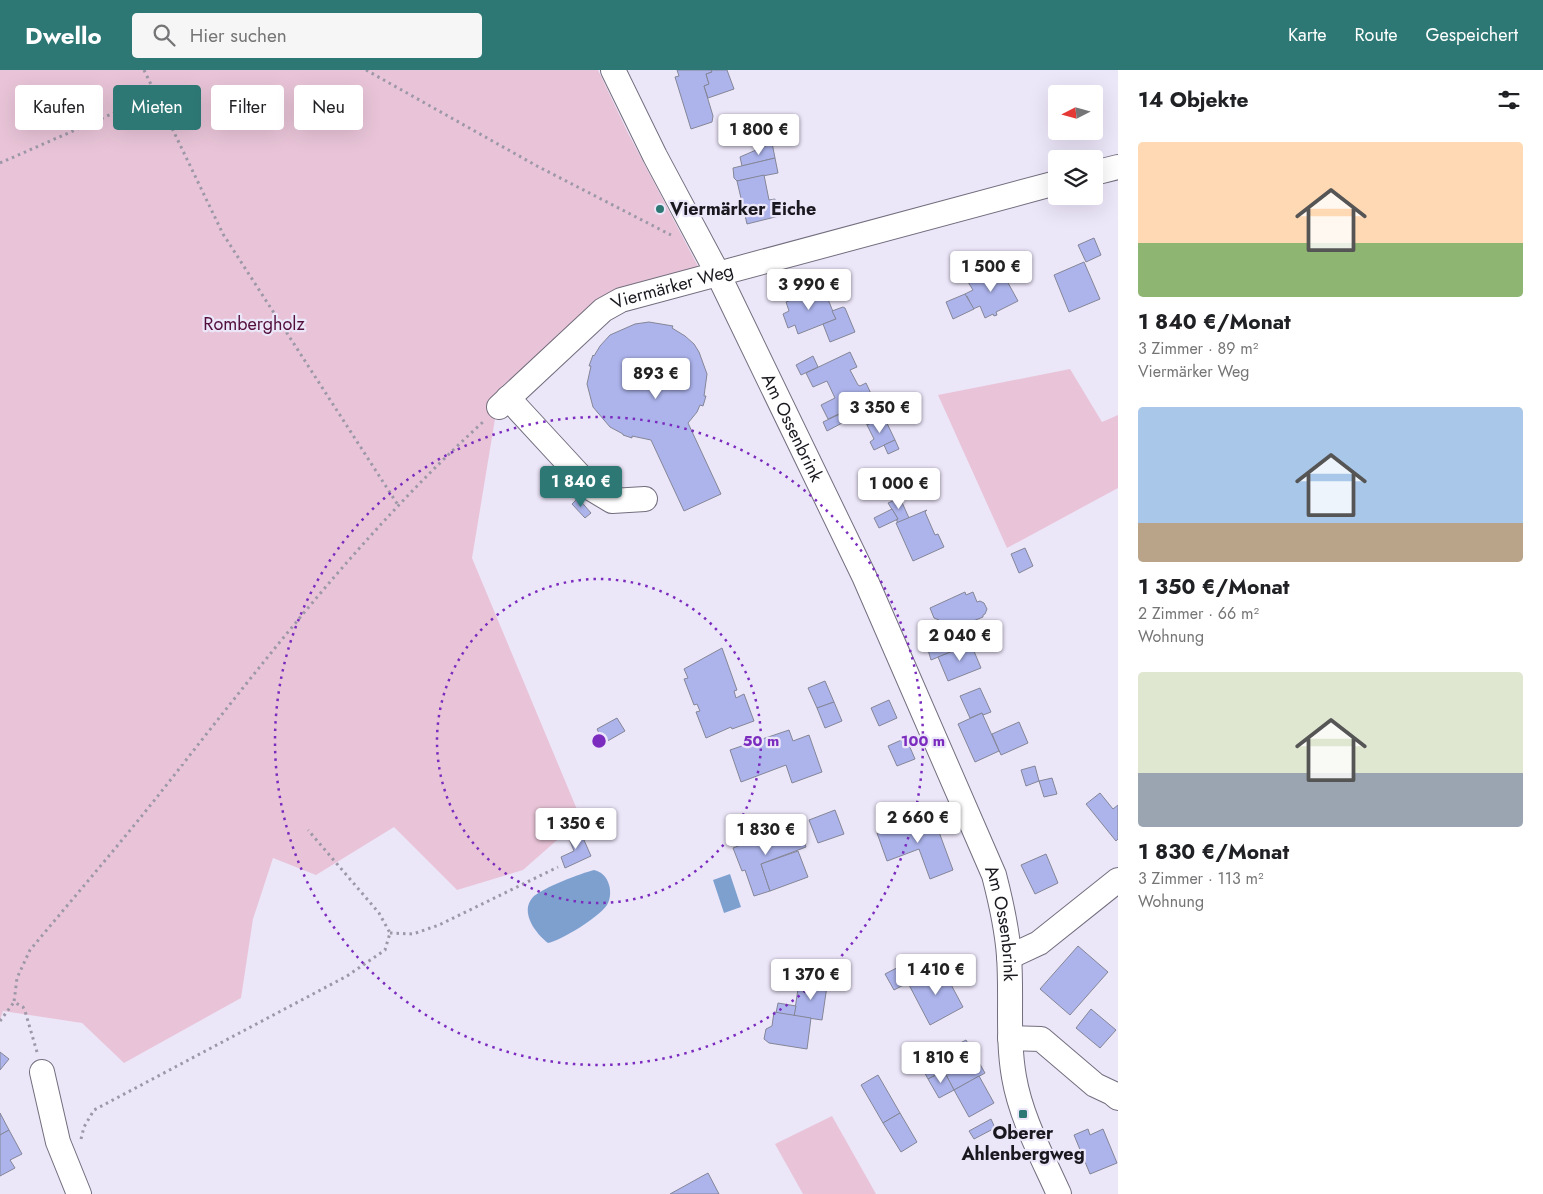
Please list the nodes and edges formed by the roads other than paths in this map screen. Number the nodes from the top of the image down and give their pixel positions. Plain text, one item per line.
1 (613, 70) edge
2 (1118, 167) edge
3 (1103, 171) edge
4 (1048, 185) edge
5 (718, 274) junction
6 (645, 499) dead end
7 (1118, 880) edge
8 (1010, 958) junction
9 (1010, 1038) junction
10 (42, 1072) road end
11 (1118, 1098) edge
12 (79, 1194) edge
13 (1058, 1194) edge

1 - 5 street, Am Ossenbrink
2 - 3 street
4 - 5 street, Viermärker Weg
5 - 6 street, Viermärker Weg
5 - 8 street, Am Ossenbrink
7 - 8 street
8 - 9 street, Am Ossenbrink
9 - 11 street
9 - 13 street, Am Ossenbrink
10 - 12 street

